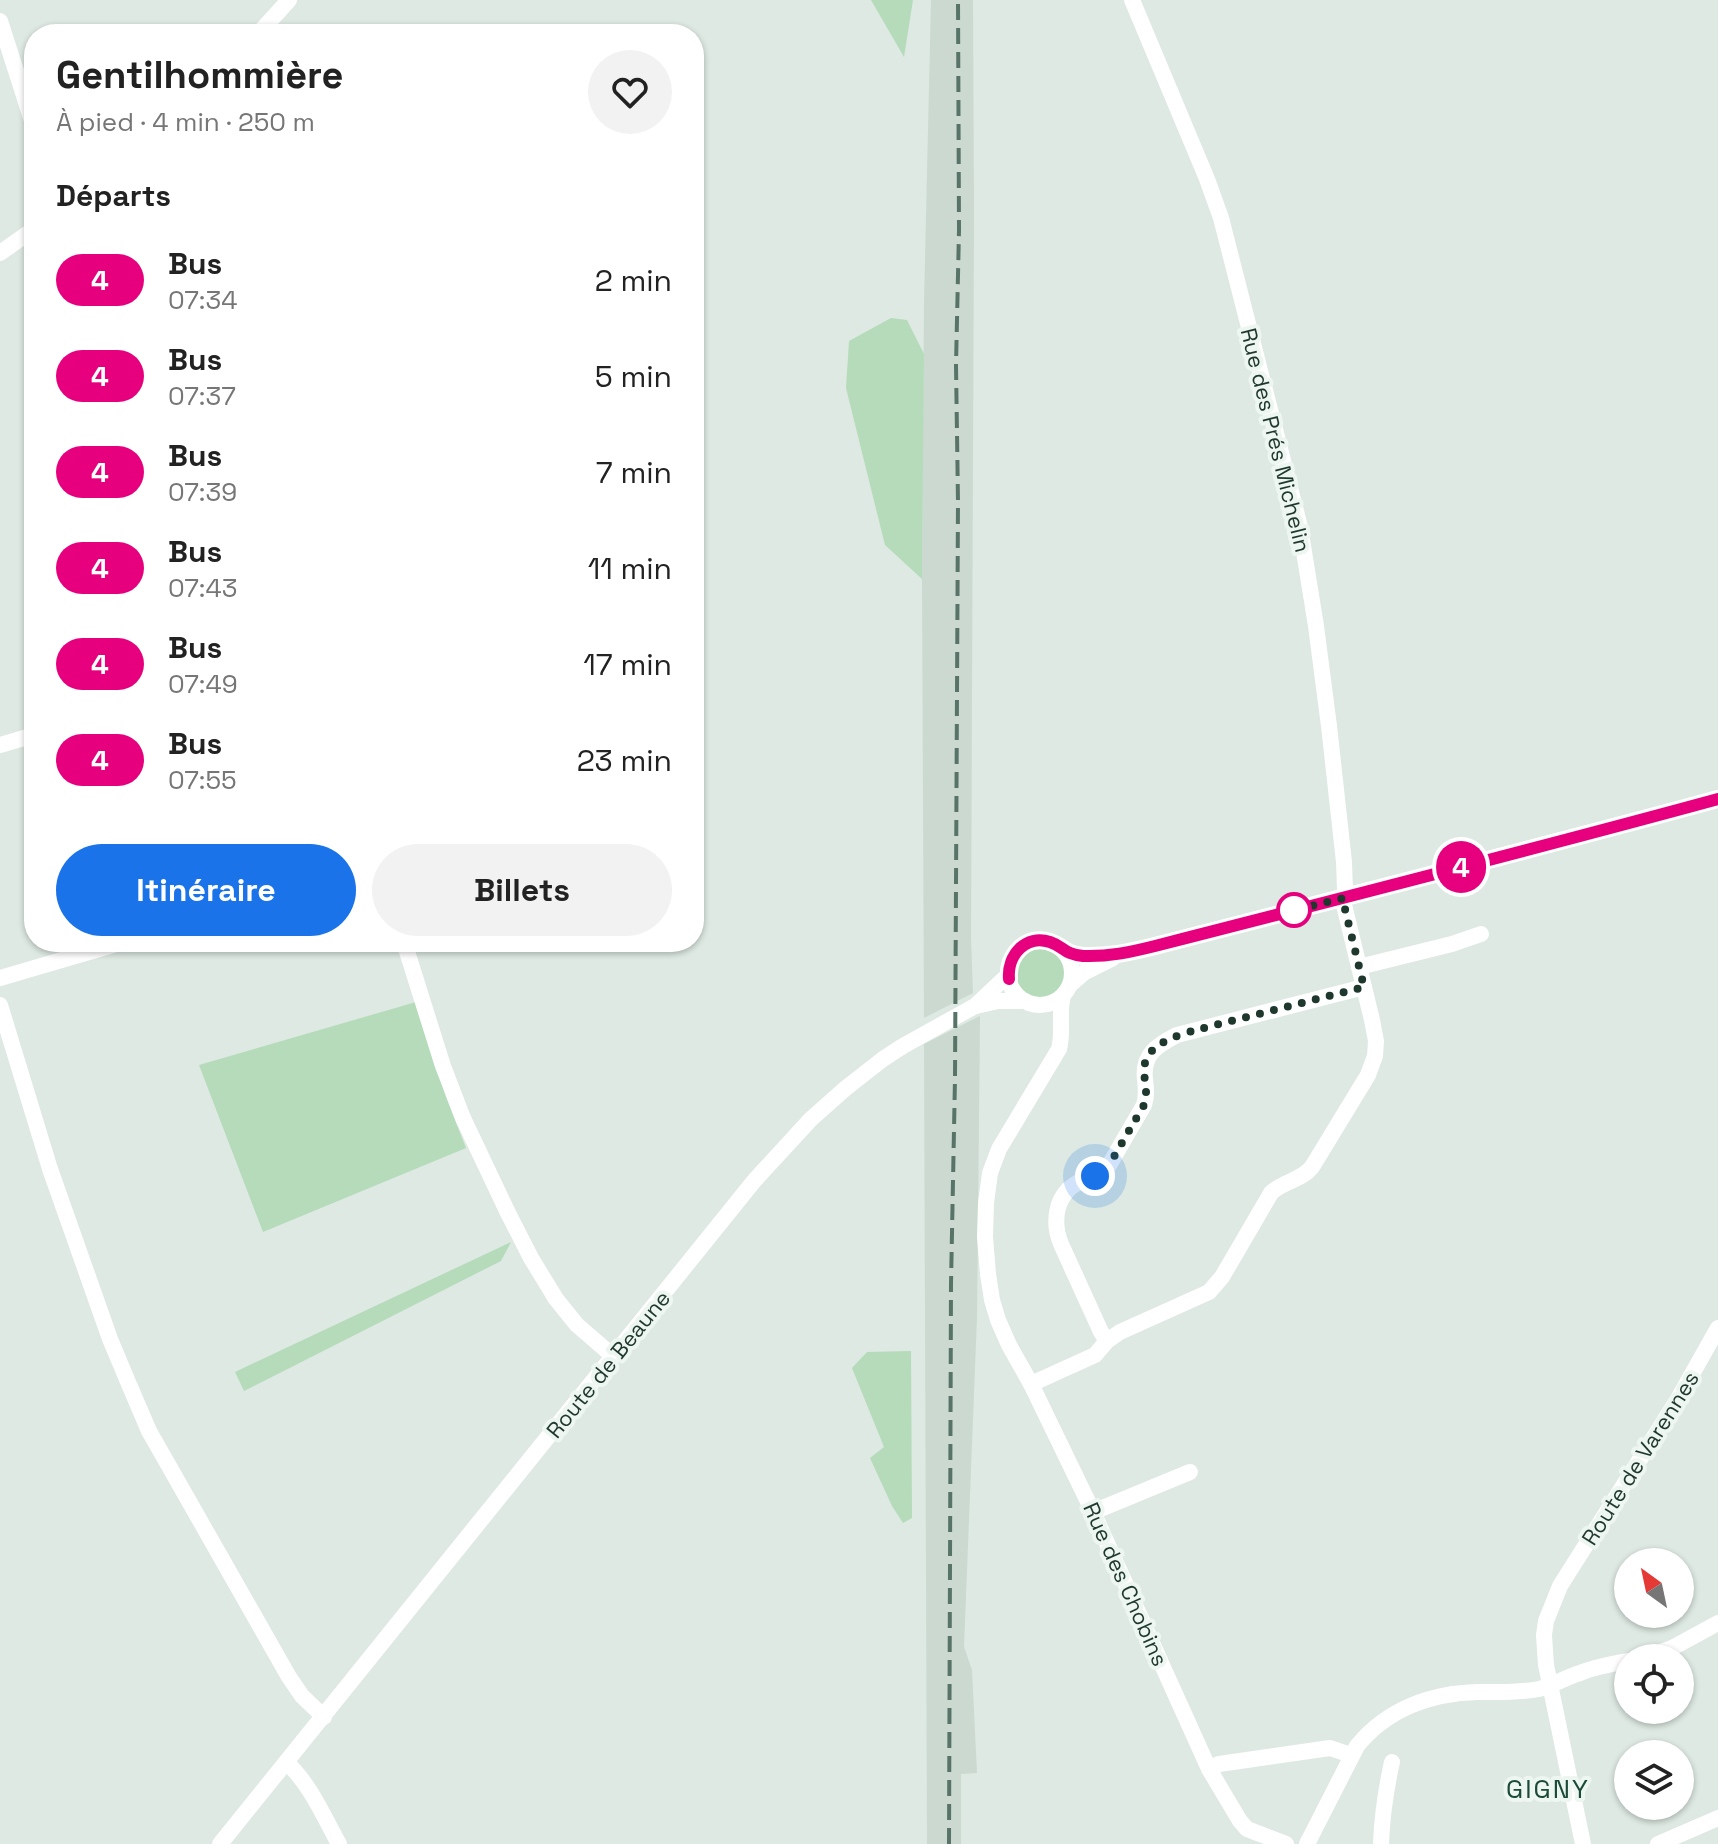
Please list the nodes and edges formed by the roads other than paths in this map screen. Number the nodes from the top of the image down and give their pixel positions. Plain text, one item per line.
1 (289, 0) edge
2 (1132, 0) edge
3 (0, 21) edge
4 (267, 24) edge
5 (24, 96) edge
6 (24, 236) edge
7 (0, 253) edge
8 (24, 738) edge
9 (0, 745) edge
10 (1718, 799) edge
11 (1344, 898) junction
12 (1481, 934) dead end
13 (89, 952) edge
14 (407, 952) edge
15 (1066, 953) junction
16 (1122, 954) junction
17 (1359, 967) junction
18 (1008, 975) junction
19 (0, 978) edge
20 (1364, 987) junction
21 (1067, 990) junction
22 (1030, 1003) junction
23 (0, 1005) edge
24 (975, 1006) junction
25 (1053, 1056) junction
26 (1718, 1328) edge
27 (1107, 1341) junction
28 (613, 1356) junction
29 (1031, 1384) junction
30 (1190, 1472) dead end
31 (1093, 1512) junction
32 (1718, 1623) edge
33 (1679, 1644) edge
34 (1614, 1664) edge
35 (1550, 1686) junction
36 (324, 1717) junction
37 (1351, 1755) junction
38 (1392, 1762) dead end
39 (287, 1763) junction
40 (1209, 1769) junction
41 (1718, 1818) edge
42 (220, 1844) edge
43 (339, 1844) edge
44 (1286, 1844) edge
45 (1307, 1844) edge
46 (1381, 1844) edge
47 (1583, 1844) edge
48 (1658, 1844) edge

1 - 4 street
2 - 11 street, Rue des Prés Michelin
3 - 5 street
6 - 7 street
8 - 9 street
10 - 11 street
11 - 16 street
11 - 17 street, Rue des Prés Michelin
12 - 17 street
13 - 19 street
14 - 28 street
15 - 16 street
15 - 18 street
15 - 21 street
16 - 21 street
17 - 20 street, Rue des Prés Michelin
18 - 22 street
18 - 24 street
20 - 27 street, Rue des Prés Michelin
20 - 27 street
21 - 22 street
21 - 25 street, Rue des Chobins
22 - 24 street
22 - 25 street
23 - 36 street
24 - 28 street, Route de Beaune
25 - 29 street, Rue des Chobins
26 - 35 street, Route de Varennes
27 - 29 street, Rue des Prés Michelin
28 - 36 street, Route de Beaune
29 - 31 street, Rue des Chobins
30 - 31 street
31 - 40 street, Rue des Chobins
32 - 33 street
34 - 35 street
35 - 37 street
35 - 47 street, Route de Varennes
36 - 39 street, Route de Beaune
37 - 40 street
37 - 45 street
38 - 46 street
39 - 42 street, Route de Beaune
39 - 43 street
40 - 44 street, Rue des Chobins
41 - 48 street

